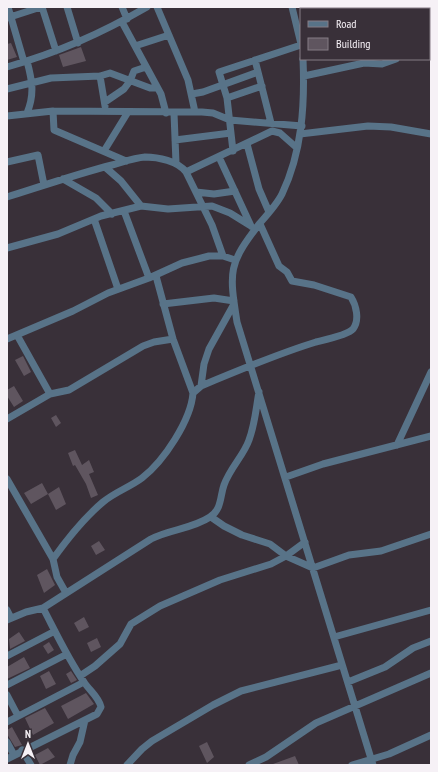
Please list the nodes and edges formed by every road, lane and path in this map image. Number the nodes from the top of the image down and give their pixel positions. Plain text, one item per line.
1 (8, 7) edge
2 (41, 7) edge
3 (67, 7) edge
4 (122, 7) edge
5 (147, 7) edge
6 (157, 7) edge
7 (292, 7) edge
8 (9, 18) edge
9 (125, 21) junction
10 (169, 35) junction
11 (300, 40) edge
12 (78, 43) junction
13 (300, 44) edge
14 (135, 46) junction
15 (56, 51) junction
16 (255, 60) junction
17 (303, 60) edge
18 (393, 60) edge
19 (25, 62) junction
20 (7, 67) edge
21 (146, 67) junction
22 (258, 72) junction
23 (100, 76) junction
24 (304, 76) junction
25 (130, 81) junction
26 (32, 83) junction
27 (222, 84) junction
28 (262, 86) junction
29 (157, 88) junction
30 (7, 89) edge
31 (192, 94) junction
32 (226, 98) junction
33 (105, 102) junction
34 (53, 111) junction
35 (106, 112) junction
36 (128, 112) junction
37 (195, 112) junction
38 (27, 113) junction
39 (166, 113) junction
40 (174, 113) junction
41 (7, 116) edge
42 (230, 120) junction
43 (271, 123) junction
44 (302, 126) junction
45 (231, 133) junction
46 (300, 134) junction
47 (431, 134) edge
48 (175, 140) junction
49 (247, 144) junction
50 (297, 148) junction
51 (233, 150) junction
52 (104, 151) junction
53 (219, 157) junction
54 (126, 161) junction
55 (7, 162) edge
56 (176, 163) junction
57 (105, 167) junction
58 (186, 172) junction
59 (63, 179) junction
60 (44, 185) junction
61 (235, 191) junction
62 (196, 192) junction
63 (7, 197) edge
64 (141, 206) junction
65 (202, 206) junction
66 (124, 211) junction
67 (269, 212) junction
68 (112, 214) junction
69 (94, 219) junction
70 (260, 224) junction
71 (252, 229) junction
72 (7, 248) edge
73 (223, 256) junction
74 (235, 260) junction
75 (153, 277) junction
76 (118, 289) junction
77 (234, 303) junction
78 (163, 304) junction
79 (17, 335) junction
80 (7, 339) edge
81 (173, 339) junction
82 (251, 366) junction
83 (431, 372) edge
84 (202, 386) junction
85 (259, 391) junction
86 (193, 393) junction
87 (50, 394) junction
88 (7, 419) edge
89 (431, 436) edge
90 (397, 446) junction
91 (286, 477) junction
92 (7, 479) edge
93 (211, 517) junction
94 (431, 534) edge
95 (305, 542) junction
96 (286, 556) junction
97 (52, 559) junction
98 (313, 568) junction
99 (66, 593) junction
100 (43, 608) junction
101 (7, 610) edge
102 (431, 610) edge
103 (9, 619) edge
104 (55, 631) junction
105 (334, 637) junction
106 (431, 642) edge
107 (67, 654) junction
108 (7, 656) edge
109 (342, 664) junction
110 (431, 673) edge
111 (82, 679) junction
112 (348, 682) junction
113 (7, 685) edge
114 (7, 695) edge
115 (355, 706) junction
116 (18, 716) junction
117 (85, 720) junction
118 (7, 722) edge
119 (431, 735) edge
120 (7, 742) edge
121 (22, 750) junction
122 (14, 755) junction
123 (7, 759) edge
124 (372, 762) edge
125 (31, 765) edge
126 (70, 765) edge
127 (127, 765) edge
128 (249, 765) edge
129 (352, 765) edge

1 - 8 street
2 - 8 street
2 - 15 street
3 - 12 street
4 - 9 street
5 - 9 street
6 - 10 street
7 - 11 street
8 - 19 street
9 - 12 street
9 - 14 street
10 - 14 street
10 - 31 street
12 - 15 street
13 - 16 street
14 - 21 street
15 - 19 street
16 - 22 street
16 - 27 street
17 - 24 street
18 - 24 street
19 - 20 street
19 - 26 street
21 - 25 street
21 - 29 street
22 - 27 street
22 - 28 street
23 - 25 street
23 - 26 street
23 - 33 street
24 - 44 street
25 - 29 street
25 - 33 street
26 - 30 street
26 - 38 street
27 - 31 street
27 - 32 street
28 - 32 street
28 - 43 street
29 - 39 street
31 - 37 street
32 - 42 street
33 - 35 street
34 - 35 street
34 - 38 street
34 - 52 street
35 - 36 street
36 - 39 street
36 - 52 street
37 - 40 street
37 - 42 street
38 - 41 street
39 - 40 street
40 - 48 street
42 - 43 street
42 - 45 street
43 - 44 street
44 - 46 street
45 - 48 street
45 - 51 street
46 - 47 street
46 - 50 street
48 - 56 street
49 - 50 street
49 - 51 street
49 - 67 street
50 - 67 street
51 - 53 street
52 - 54 street
53 - 58 street
53 - 61 street
54 - 56 street
54 - 57 street
55 - 60 street
56 - 58 street
57 - 59 street
57 - 64 street
58 - 62 street
59 - 60 street
59 - 68 street
60 - 63 street
61 - 62 street
61 - 71 street
62 - 65 street
64 - 65 street
64 - 66 street
65 - 71 street
65 - 73 street
66 - 68 street
66 - 75 street
67 - 70 street
68 - 69 street
69 - 72 street
69 - 76 street
70 - 71 street
70 - 82 street
71 - 74 street
73 - 74 street
73 - 75 street
74 - 77 street
75 - 76 street
75 - 78 street
76 - 79 street
77 - 78 street
77 - 82 street
77 - 84 street
78 - 81 street
79 - 80 street
79 - 87 street
81 - 86 street
81 - 87 street
82 - 84 street
82 - 85 street
83 - 90 street
84 - 86 street
85 - 91 street
85 - 93 street
86 - 97 street
87 - 88 street
89 - 90 street
90 - 91 street
91 - 95 street
92 - 97 street
93 - 96 street
93 - 99 street
94 - 98 street
95 - 96 street
95 - 98 street
96 - 98 street
96 - 111 street
97 - 99 street
98 - 105 street
99 - 100 street
100 - 103 street
100 - 104 street
101 - 103 street
102 - 105 street
104 - 107 street
104 - 108 street
105 - 109 street
106 - 112 street
107 - 111 street
107 - 113 street
109 - 112 street
109 - 127 street
110 - 115 street
111 - 116 street
111 - 117 street
112 - 115 street
114 - 116 street
115 - 124 street
115 - 128 street
116 - 118 street
117 - 121 street
117 - 126 street
119 - 124 street
120 - 122 street
121 - 122 street
121 - 125 street
122 - 123 street
124 - 129 street

